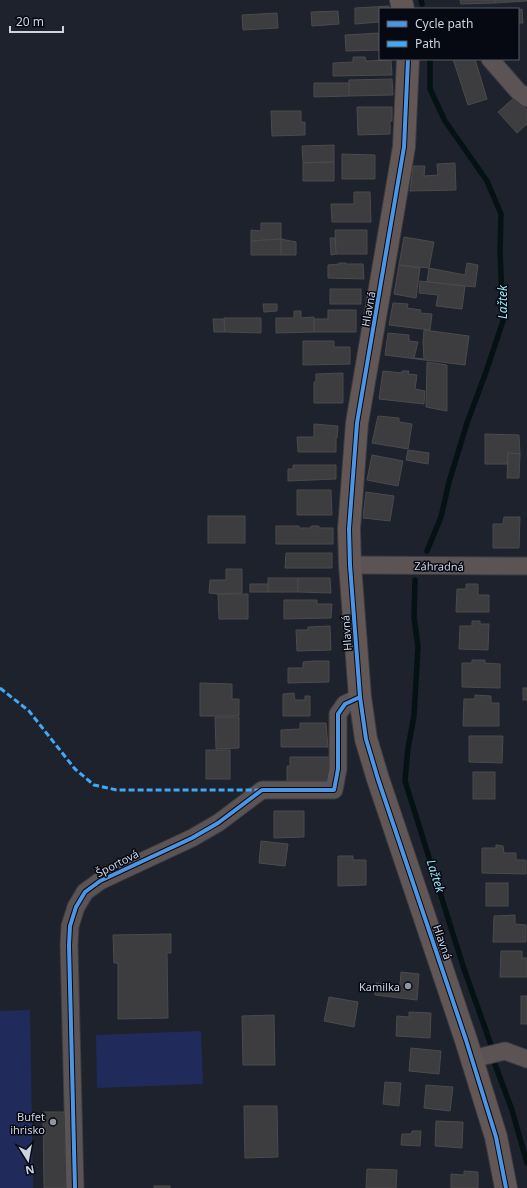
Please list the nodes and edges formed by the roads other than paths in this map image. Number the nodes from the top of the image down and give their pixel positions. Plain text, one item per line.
1 (408, 60) edge
2 (491, 60) edge
3 (527, 98) edge
4 (350, 565) junction
5 (527, 566) edge
6 (360, 697) junction
7 (489, 1055) junction
8 (527, 1059) edge
9 (75, 1188) edge
10 (506, 1188) edge

1 - 4 street, Hlavná
2 - 3 street
4 - 5 street, Záhradná
4 - 6 street, Hlavná
6 - 7 street, Hlavná
6 - 9 street, Športová
7 - 8 street
7 - 10 street, Hlavná

